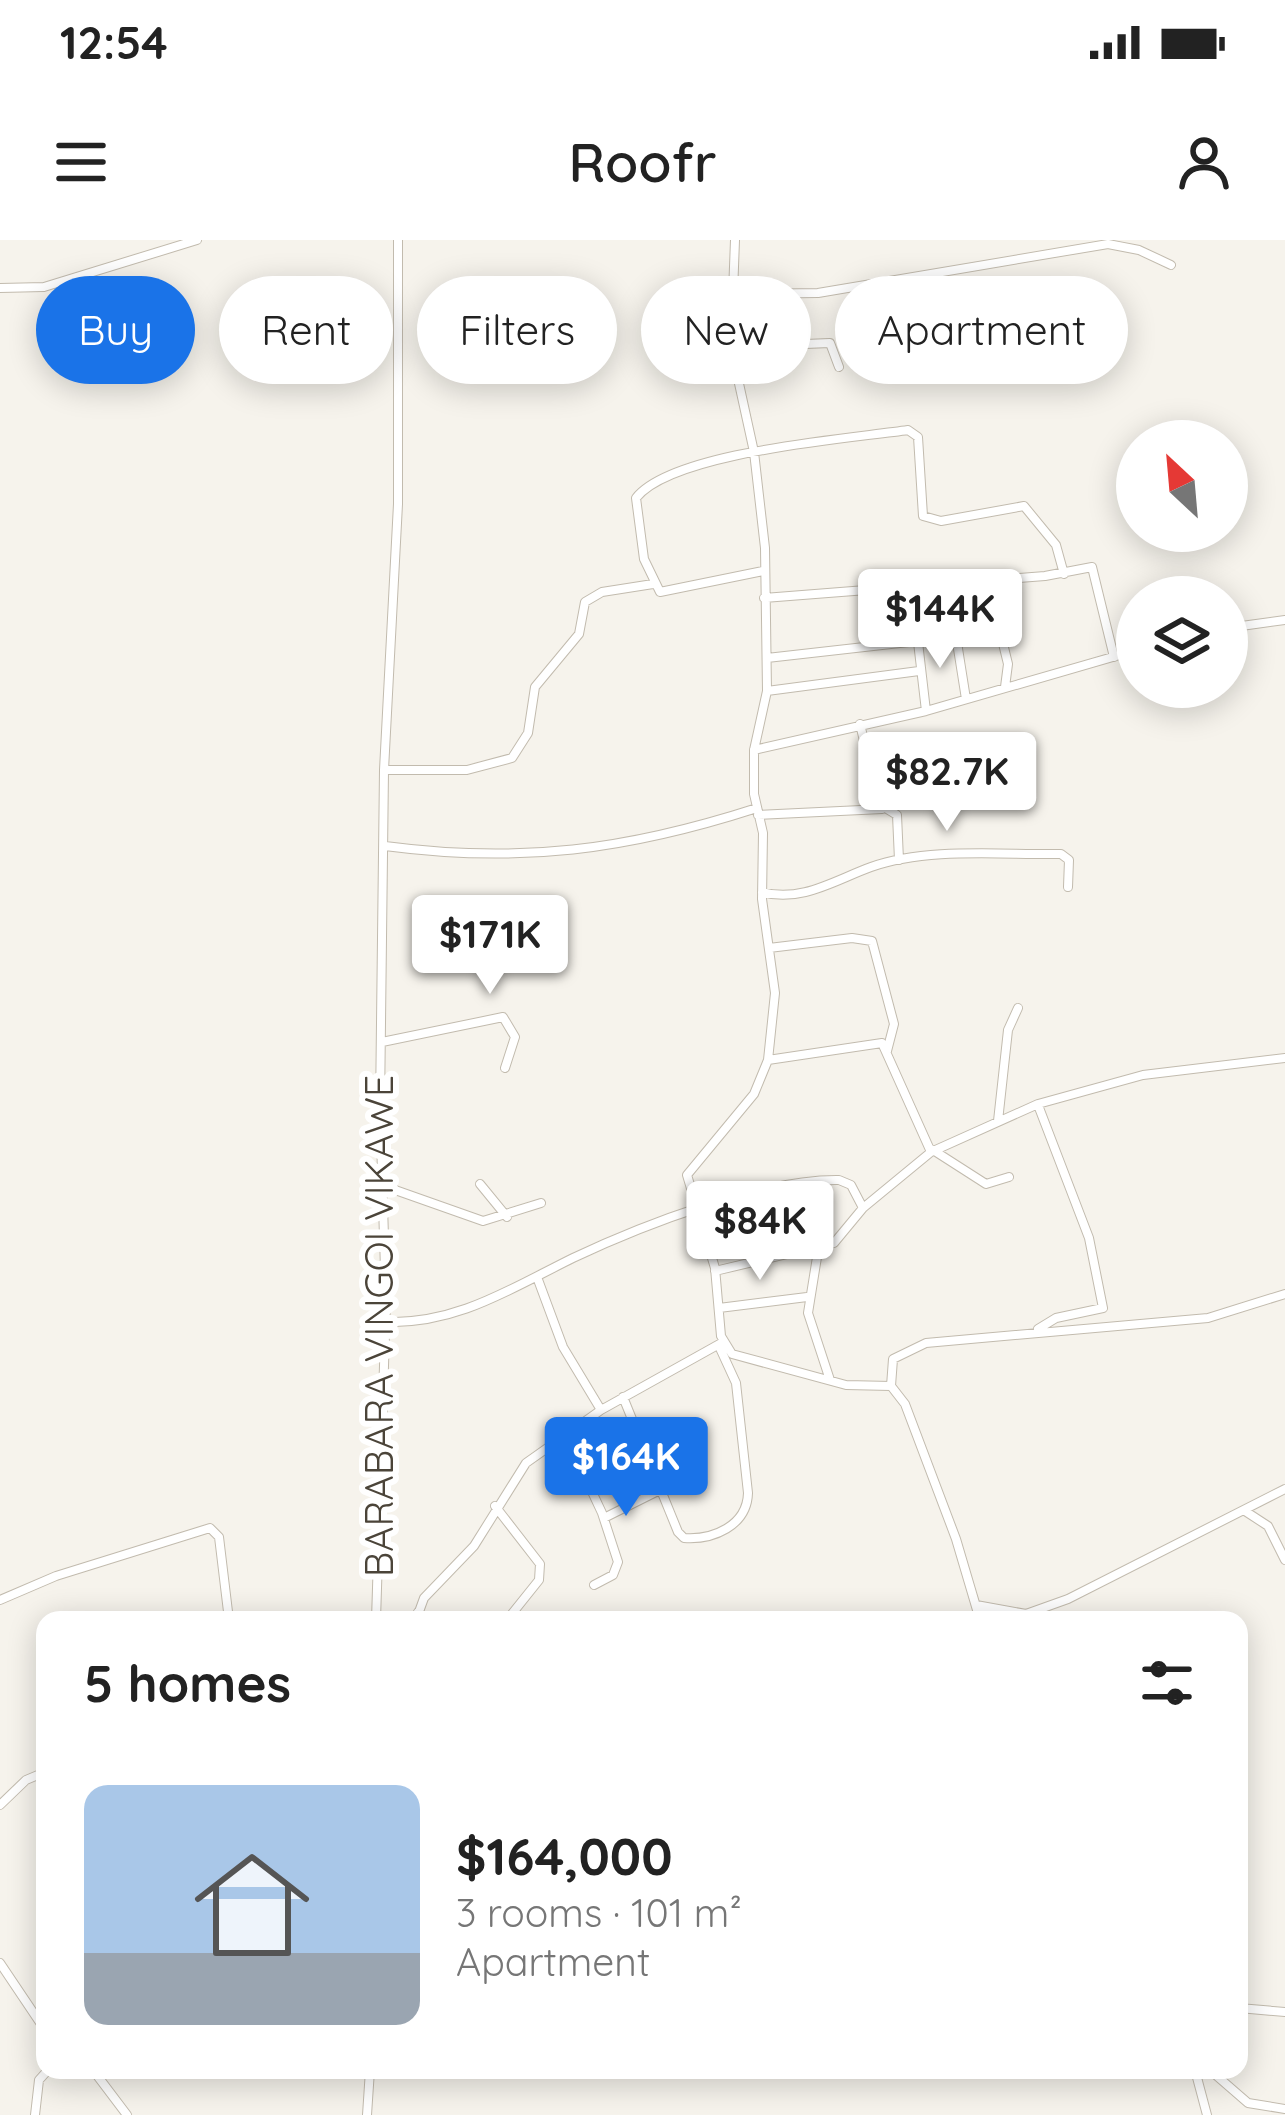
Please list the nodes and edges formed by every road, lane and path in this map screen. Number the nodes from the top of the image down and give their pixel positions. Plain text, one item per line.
1 (197, 240) edge
2 (398, 240) edge
3 (735, 240) edge
4 (1172, 265) dead end
5 (734, 276) edge
6 (0, 287) edge
7 (811, 293) edge
8 (811, 344) edge
9 (835, 357) edge
10 (739, 384) edge
11 (754, 452) junction
12 (763, 571) junction
13 (1064, 574) junction
14 (986, 578) junction
15 (653, 584) junction
16 (764, 598) junction
17 (995, 617) junction
18 (1285, 620) edge
19 (1248, 625) edge
20 (956, 636) junction
21 (917, 643) junction
22 (1114, 657) joint
23 (767, 658) junction
24 (919, 671) junction
25 (1005, 687) junction
26 (767, 692) junction
27 (967, 699) junction
28 (926, 711) junction
29 (860, 724) junction
30 (754, 750) junction
31 (384, 770) junction
32 (882, 809) junction
33 (757, 811) junction
34 (385, 846) junction
35 (898, 860) junction
36 (1069, 887) dead end
37 (762, 892) junction
38 (769, 948) junction
39 (1018, 1008) dead end
40 (382, 1042) junction
41 (887, 1051) junction
42 (1285, 1058) edge
43 (768, 1060) junction
44 (505, 1068) dead end
45 (1038, 1104) junction
46 (998, 1121) junction
47 (932, 1151) junction
48 (1009, 1178) dead end
49 (480, 1184) dead end
50 (381, 1185) junction
51 (797, 1187) junction
52 (776, 1191) junction
53 (541, 1203) dead end
54 (863, 1208) junction
55 (697, 1209) junction
56 (507, 1217) junction
57 (810, 1221) junction
58 (794, 1225) junction
59 (709, 1240) junction
60 (817, 1250) junction
61 (716, 1271) junction
62 (537, 1276) junction
63 (1285, 1294) edge
64 (807, 1297) junction
65 (719, 1308) junction
66 (383, 1322) junction
67 (1037, 1330) junction
68 (721, 1344) junction
69 (830, 1380) junction
70 (891, 1386) junction
71 (623, 1397) junction
72 (601, 1410) junction
73 (565, 1434) junction
74 (1285, 1489) edge
75 (660, 1490) junction
76 (494, 1506) junction
77 (1244, 1510) junction
78 (604, 1518) junction
79 (1285, 1560) edge
80 (594, 1585) dead end
81 (0, 1600) edge
82 (976, 1605) junction
83 (228, 1611) edge
84 (376, 1611) edge
85 (421, 1611) edge
86 (514, 1611) edge
87 (978, 1611) edge
88 (1009, 1611) edge
89 (1034, 1611) edge
90 (36, 1776) edge
91 (0, 1805) edge
92 (0, 1963) edge
93 (1248, 2009) edge
94 (1285, 2012) edge
95 (36, 2017) edge
96 (40, 2079) edge
97 (100, 2079) edge
98 (369, 2079) edge
99 (1197, 2079) edge
100 (1220, 2079) edge
101 (1285, 2109) edge
102 (35, 2115) edge
103 (128, 2115) edge
104 (367, 2115) edge
105 (1207, 2115) edge

1 - 6 street
2 - 31 street, BARABARA VINGOI VIKAWE
3 - 5 street
4 - 7 street
8 - 9 street
10 - 11 street
11 - 12 street
11 - 13 street
11 - 15 street
12 - 15 street
12 - 16 street
13 - 14 street
13 - 22 street
14 - 16 street
14 - 17 street
15 - 31 street
16 - 23 street
17 - 20 street
17 - 25 street
18 - 19 street
20 - 21 street
20 - 27 street
21 - 23 street
21 - 24 street
22 - 25 street
23 - 26 street
24 - 26 street
24 - 28 street
25 - 27 street
26 - 30 street
27 - 28 street
28 - 29 street
29 - 30 street
29 - 32 street
30 - 33 street
31 - 34 street, BARABARA VINGOI VIKAWE
32 - 33 street
32 - 35 street
33 - 34 street
33 - 37 street
34 - 40 street, BARABARA VINGOI VIKAWE
35 - 36 street
35 - 37 street
37 - 38 street
38 - 41 street
38 - 43 street
39 - 46 street
40 - 44 street
40 - 50 street, BARABARA VINGOI VIKAWE
41 - 43 street
41 - 47 street
42 - 45 street
43 - 55 street
45 - 46 street
45 - 67 street
46 - 47 street
47 - 48 street
47 - 54 street
49 - 56 street
50 - 56 street
50 - 66 street, BARABARA VINGOI VIKAWE
51 - 52 street
51 - 54 street
51 - 57 street
52 - 55 street
52 - 58 street
53 - 56 street
54 - 60 street
55 - 59 street
55 - 62 street
57 - 58 street
57 - 60 street
58 - 59 street
59 - 61 street
60 - 61 street
60 - 64 street
61 - 65 street
62 - 66 street
62 - 72 street
63 - 67 street
64 - 65 street
64 - 69 street
65 - 68 street
66 - 84 street, BARABARA VINGOI VIKAWE
67 - 70 street
68 - 69 street
68 - 71 street
68 - 75 street
69 - 70 street
70 - 82 street
71 - 72 street
71 - 75 street
72 - 73 street
73 - 76 street
73 - 78 street
74 - 77 street
75 - 78 street
76 - 85 street
76 - 86 street
77 - 79 street
77 - 89 street
78 - 80 street
81 - 83 street
82 - 87 street
82 - 88 street
90 - 91 street
92 - 95 street
93 - 94 street
96 - 102 street
97 - 103 street
98 - 104 street
99 - 105 street
100 - 101 street

